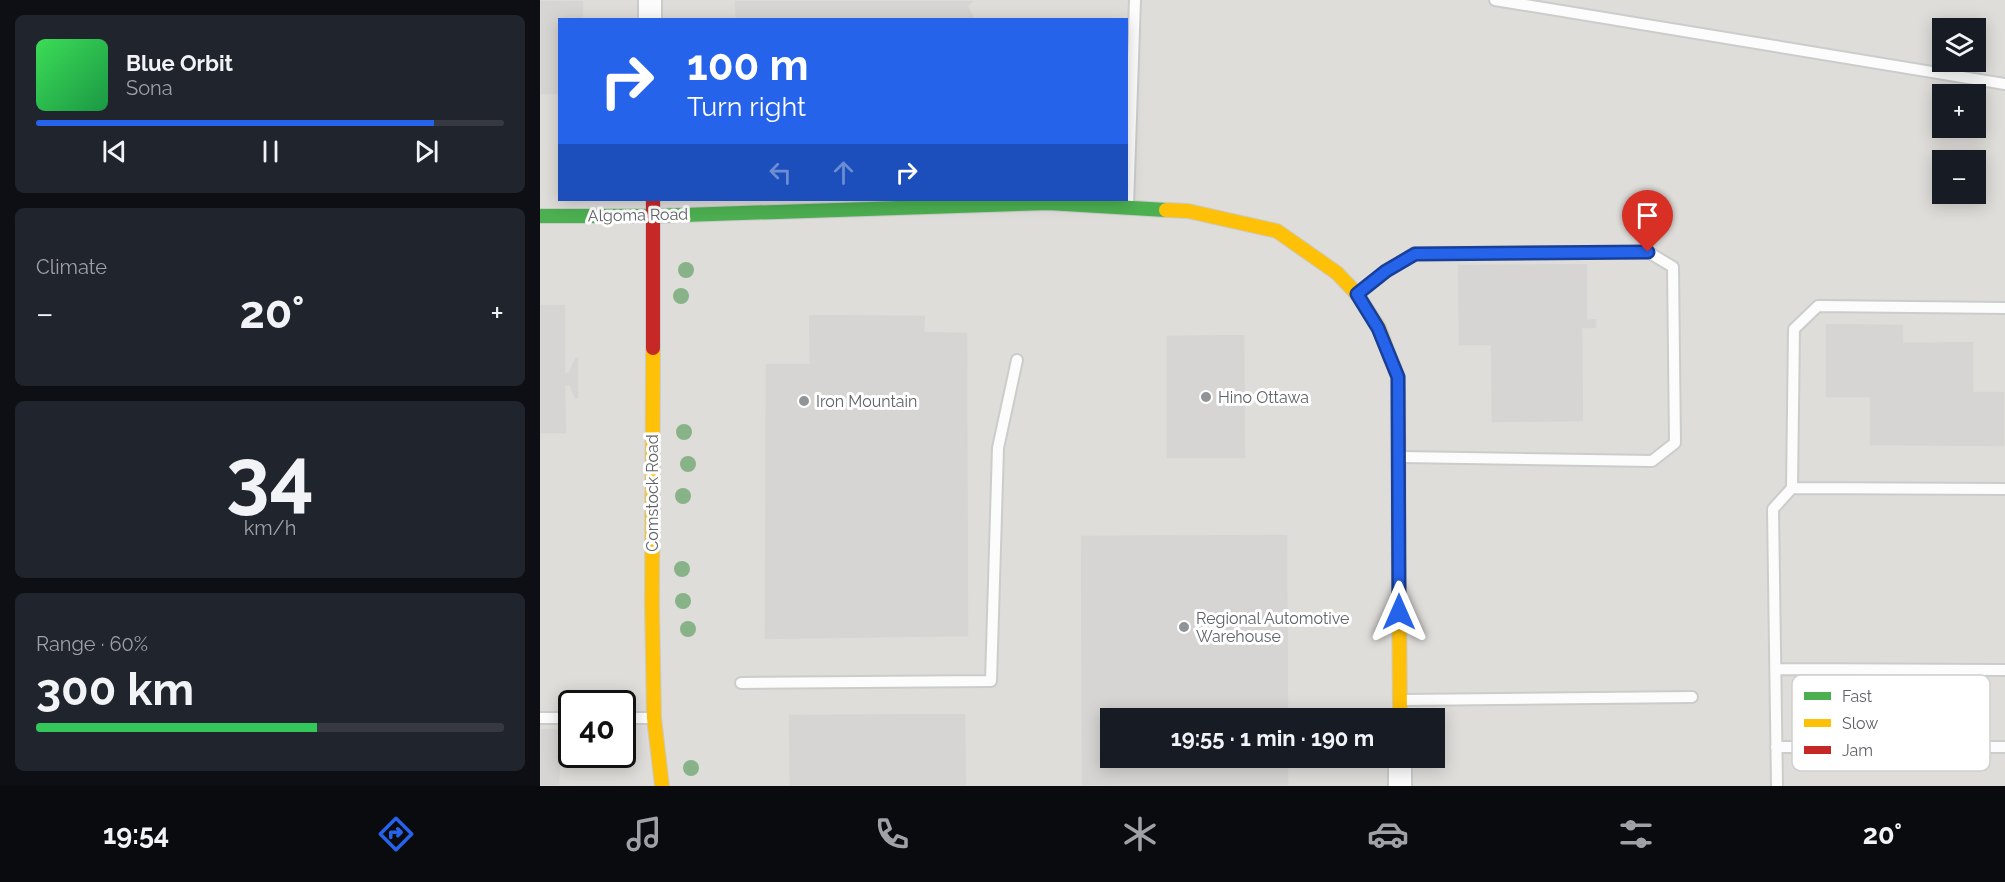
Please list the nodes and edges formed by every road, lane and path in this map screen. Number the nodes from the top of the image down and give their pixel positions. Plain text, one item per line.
1 (650, 0) edge
2 (1135, 0) edge
3 (1495, 0) edge
4 (650, 18) edge
5 (2005, 84) edge
6 (653, 201) edge
7 (1128, 208) junction
8 (540, 216) edge
9 (653, 216) junction
10 (1357, 294) junction
11 (2005, 308) edge
12 (1017, 360) dead end
13 (1398, 457) junction
14 (1792, 488) junction
15 (2005, 489) edge
16 (1776, 669) junction
17 (2005, 670) edge
18 (741, 683) dead end
19 (1692, 697) dead end
20 (1400, 700) junction
21 (1400, 708) edge
22 (540, 718) edge
23 (558, 718) edge
24 (636, 718) edge
25 (654, 718) junction
26 (1776, 747) junction
27 (1792, 747) edge
28 (1400, 768) edge
29 (662, 786) edge
30 (1400, 786) edge
31 (1777, 786) edge

1 - 4 street
2 - 7 lane
3 - 5 lane
6 - 9 street, Comstock Road
7 - 9 street, Algoma Road
7 - 10 street, Algoma Road
8 - 9 street, Algoma Road
9 - 25 street, Comstock Road
10 - 13 street, Algoma Road
10 - 13 lane
11 - 14 lane
12 - 18 lane
13 - 20 street, Algoma Road
14 - 15 lane
14 - 16 lane
16 - 17 lane
16 - 26 lane
19 - 20 lane
20 - 21 street, Algoma Road
22 - 23 lane
24 - 25 lane
25 - 29 street, Comstock Road
26 - 27 lane
26 - 31 lane
28 - 30 street

